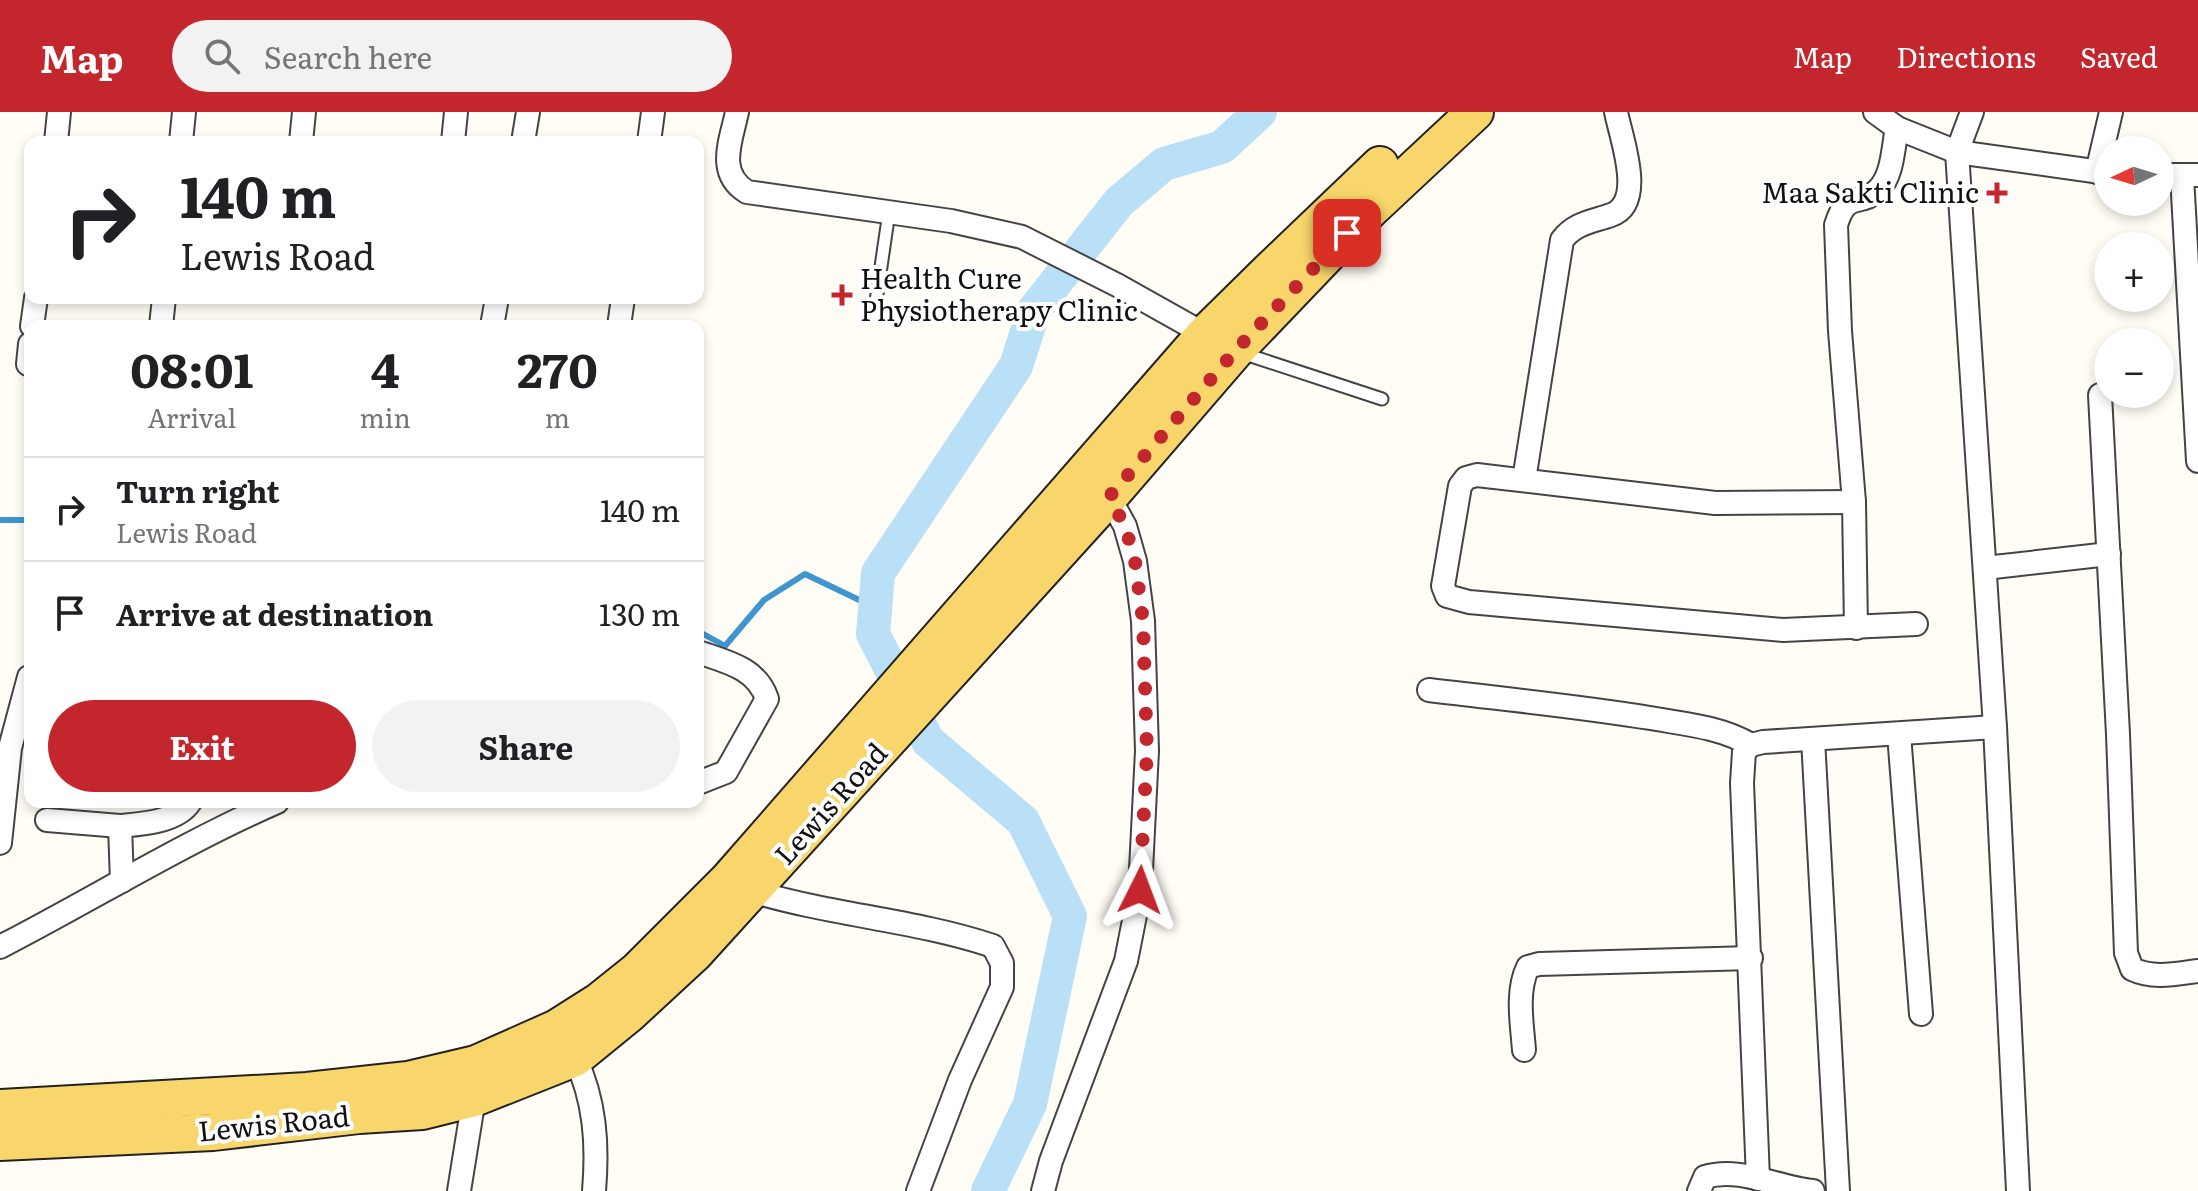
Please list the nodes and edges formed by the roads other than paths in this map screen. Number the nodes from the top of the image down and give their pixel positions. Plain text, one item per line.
1 (59, 112) edge
2 (184, 112) edge
3 (304, 112) edge
4 (456, 112) edge
5 (528, 112) edge
6 (653, 112) edge
7 (737, 112) edge
8 (1442, 112) edge
9 (1475, 112) edge
10 (1616, 112) edge
11 (1875, 112) edge
12 (1972, 112) edge
13 (2111, 112) edge
14 (1897, 128) junction
15 (57, 136) edge
16 (182, 136) edge
17 (302, 136) edge
18 (454, 136) edge
19 (524, 136) edge
20 (650, 136) edge
21 (2108, 136) edge
22 (1957, 152) junction
23 (2094, 171) edge
24 (2180, 176) edge
25 (889, 212) junction
26 (876, 301) dead end
27 (1220, 343) junction
28 (1382, 399) dead end
29 (2101, 408) edge
30 (2198, 461) edge
31 (1524, 480) junction
32 (1088, 502) junction
33 (1854, 502) junction
34 (2109, 554) junction
35 (1985, 568) junction
36 (1916, 624) dead end
37 (1856, 628) junction
38 (704, 654) edge
39 (1429, 690) dead end
40 (24, 696) edge
41 (1995, 727) junction
42 (1899, 734) junction
43 (1813, 739) junction
44 (1751, 745) junction
45 (704, 781) edge
46 (186, 808) edge
47 (264, 808) edge
48 (47, 820) dead end
49 (120, 826) junction
50 (0, 843) edge
51 (760, 869) junction
52 (122, 881) junction
53 (0, 947) edge
54 (1751, 958) junction
55 (2198, 971) edge
56 (1921, 1014) dead end
57 (1524, 1050) dead end
58 (575, 1058) junction
59 (502, 1070) junction
60 (474, 1098) junction
61 (0, 1108) edge
62 (0, 1142) edge
63 (1758, 1179) junction
64 (459, 1191) edge
65 (594, 1191) edge
66 (918, 1191) edge
67 (1043, 1191) edge
68 (1699, 1191) edge
69 (1805, 1191) edge
70 (1813, 1191) edge
71 (1838, 1191) edge
72 (2018, 1191) edge

1 - 15 street
2 - 16 street
3 - 17 street
4 - 18 street
5 - 19 street
6 - 20 street
7 - 25 street
8 - 27 main road, Lewis Road
9 - 27 main road, Lewis Road
10 - 31 street
11 - 14 street
12 - 22 street
13 - 21 street
14 - 22 street
14 - 33 street
22 - 23 street
22 - 35 street
24 - 30 street
25 - 26 lane
25 - 27 street
27 - 28 lane
27 - 32 main road, Lewis Road
29 - 34 street
31 - 33 street
31 - 37 street
32 - 51 main road, Lewis Road
32 - 67 street
33 - 37 street
34 - 35 street
34 - 55 street
35 - 41 street
36 - 37 street
38 - 45 street
39 - 44 street
40 - 50 street
41 - 42 street
41 - 72 street
42 - 43 street
42 - 56 street
43 - 44 street
43 - 71 street
44 - 54 street
46 - 49 street
47 - 52 street
48 - 49 street
49 - 52 street
51 - 58 main road, Lewis Road
51 - 59 main road, Lewis Road
51 - 66 street
52 - 53 street
54 - 57 street
54 - 63 street
58 - 59 main road, Lewis Road
58 - 65 street
59 - 60 main road, Lewis Road
59 - 61 main road, Lewis Road
60 - 62 main road, Lewis Road
60 - 64 street
63 - 68 street
63 - 69 street
69 - 70 street

